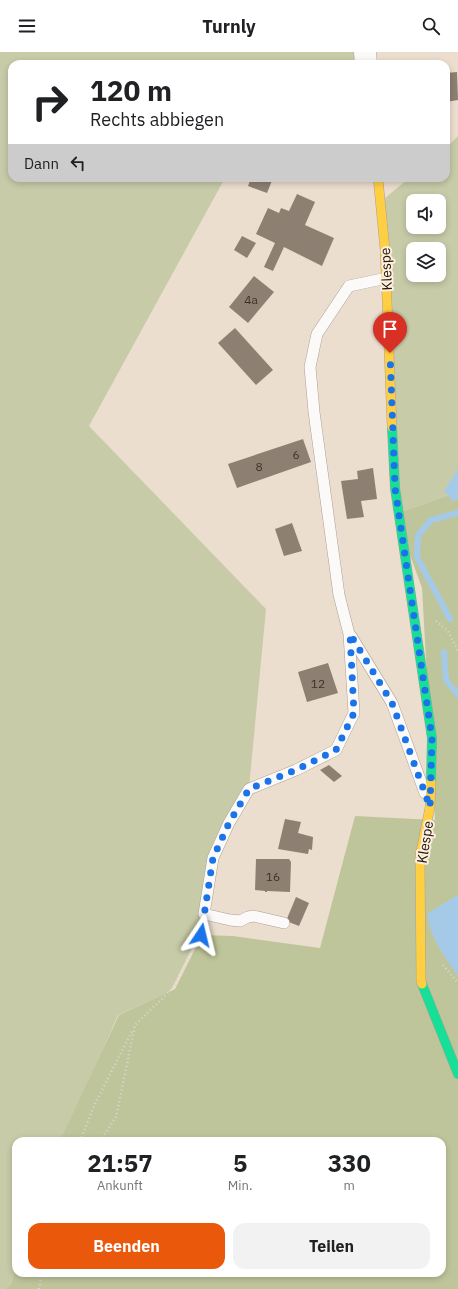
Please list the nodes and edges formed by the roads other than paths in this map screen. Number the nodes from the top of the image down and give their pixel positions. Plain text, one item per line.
1 (378, 182) edge
2 (387, 278) junction
3 (350, 634) junction
4 (430, 807) junction
5 (284, 923) dead end
6 (458, 1074) edge

1 - 2 street, Klespe
2 - 3 lane
2 - 4 street, Klespe
3 - 4 lane
3 - 5 lane
4 - 6 street, Klespe

